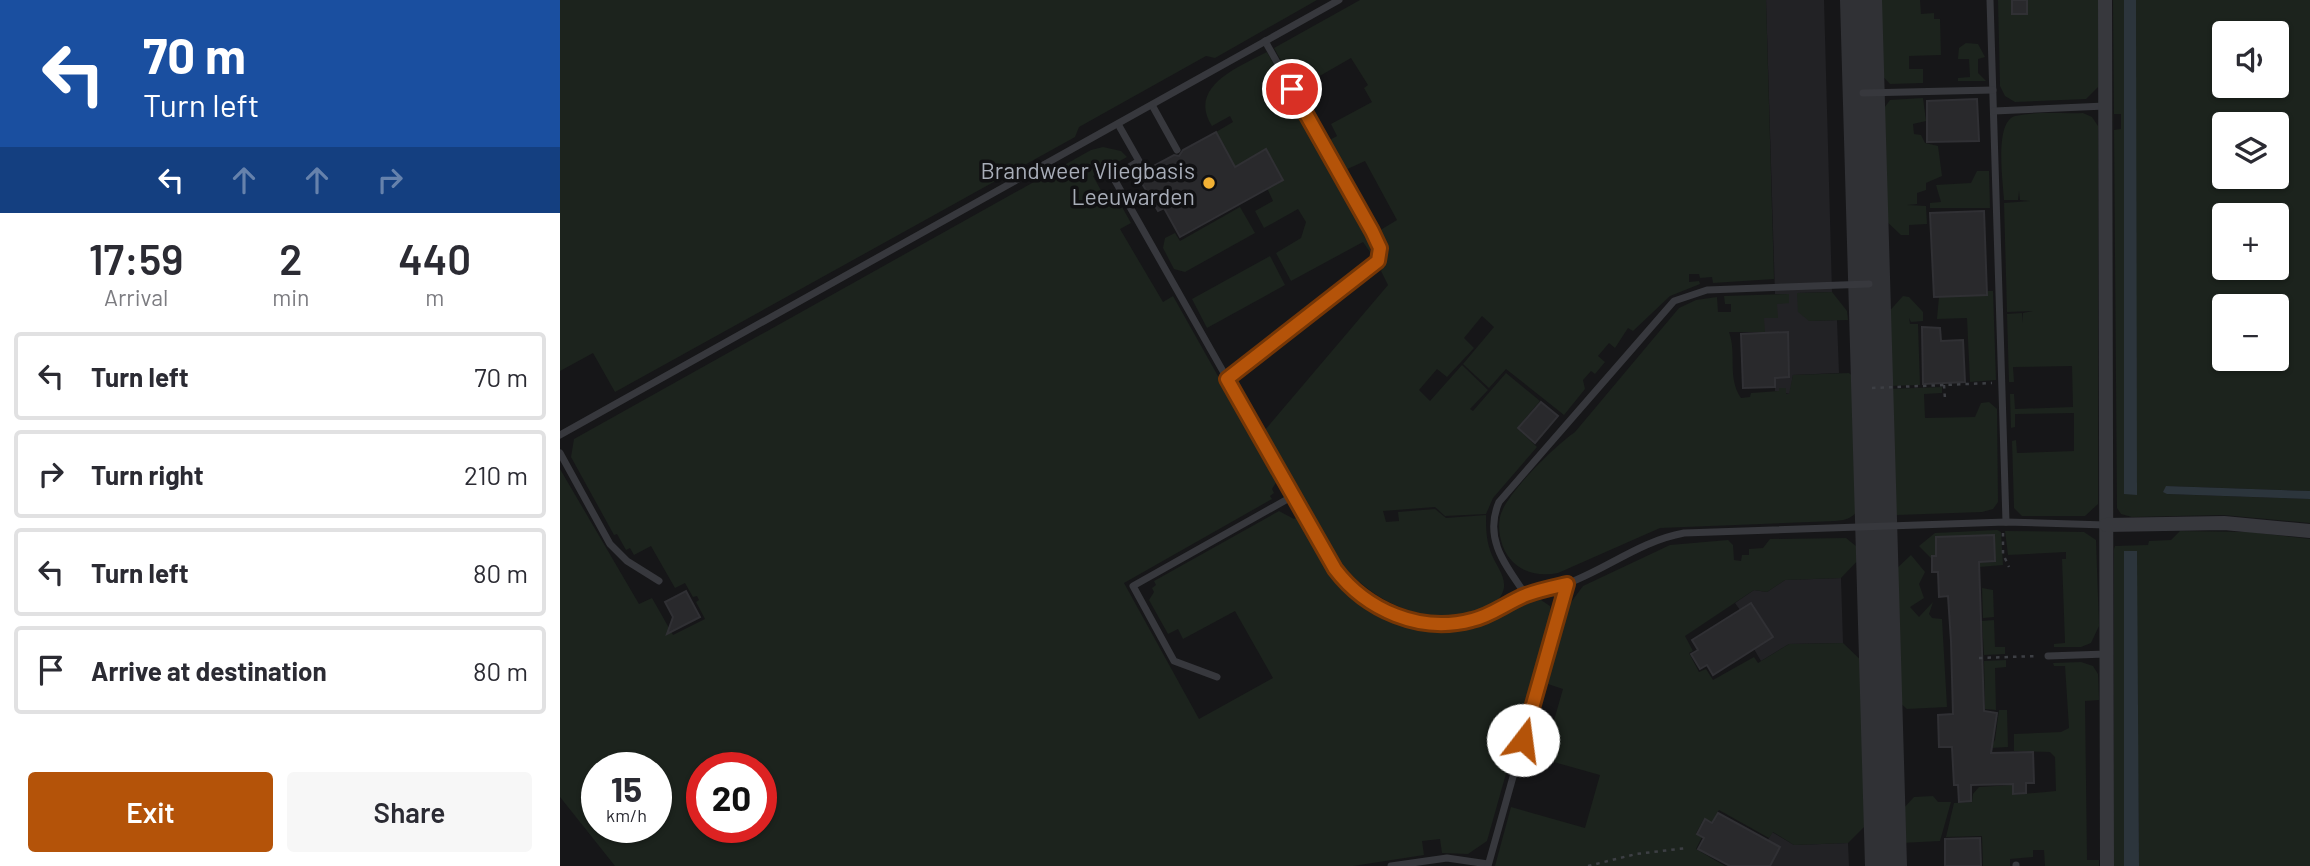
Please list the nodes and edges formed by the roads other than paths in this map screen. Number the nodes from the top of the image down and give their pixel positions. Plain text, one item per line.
1 (1339, 0) edge
2 (1990, 0) edge
3 (2105, 0) edge
4 (1265, 41) junction
5 (1993, 90) junction
6 (1863, 93) dead end
7 (1152, 105) junction
8 (2106, 106) junction
9 (1994, 111) junction
10 (1118, 124) junction
11 (1177, 150) dead end
12 (1869, 284) dead end
13 (1227, 379) junction
14 (560, 435) edge
15 (560, 453) edge
16 (1293, 496) junction
17 (2006, 522) junction
18 (2106, 525) junction
19 (2310, 531) edge
20 (659, 581) dead end
21 (1567, 584) junction
22 (1526, 595) junction
23 (2107, 653) junction
24 (2048, 656) road end
25 (1217, 677) dead end
26 (1488, 865) edge
27 (1391, 866) edge
28 (2107, 866) edge

1 - 4 lane
2 - 5 lane
3 - 8 street
4 - 7 lane
4 - 13 lane
5 - 6 lane
5 - 9 lane
7 - 10 lane
7 - 11 lane
8 - 9 lane
8 - 18 street
9 - 17 lane
10 - 13 lane
10 - 14 lane
12 - 22 lane
13 - 16 lane
15 - 20 lane
16 - 22 lane
16 - 25 lane
17 - 18 lane
17 - 21 lane
18 - 19 street
18 - 23 street
21 - 22 lane
21 - 26 lane
23 - 24 lane
23 - 28 street
26 - 27 lane

